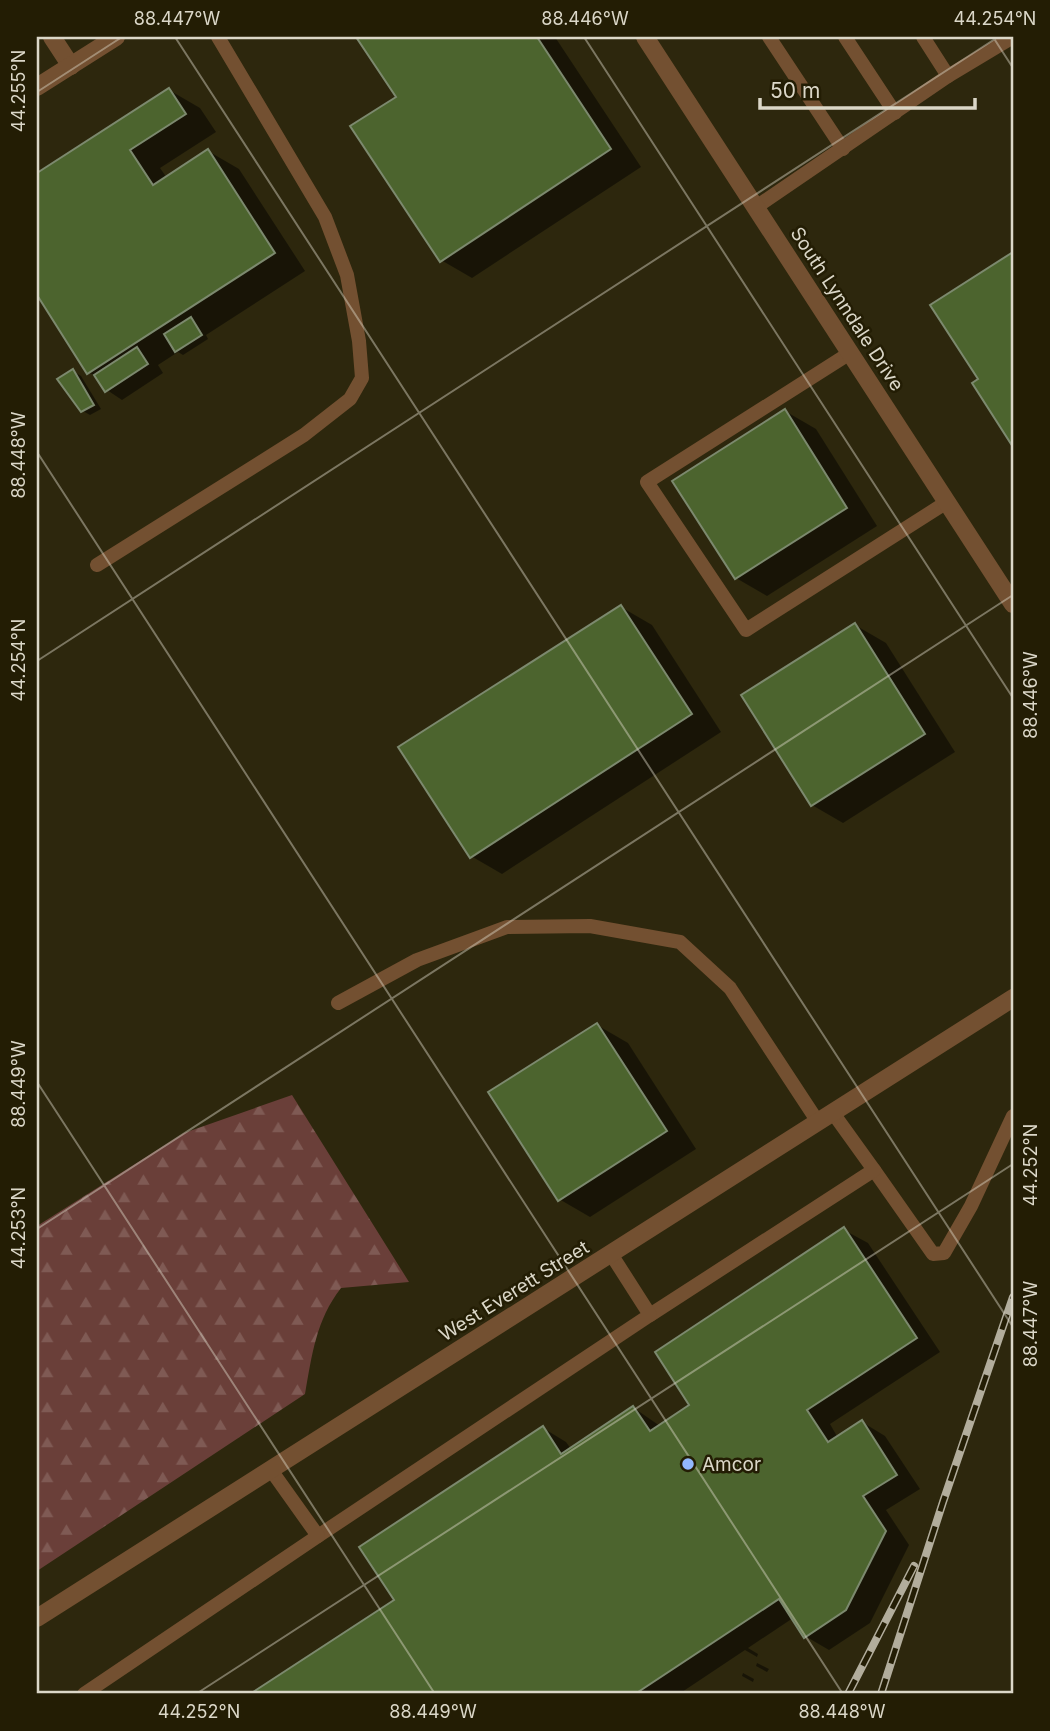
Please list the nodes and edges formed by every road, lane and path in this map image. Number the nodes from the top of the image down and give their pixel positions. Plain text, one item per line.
1 (52, 37) edge
2 (116, 37) edge
3 (218, 37) edge
4 (645, 37) edge
5 (769, 37) edge
6 (845, 37) edge
7 (923, 37) edge
8 (1013, 37) edge
9 (71, 66) junction
10 (948, 76) junction
11 (37, 87) edge
12 (895, 113) junction
13 (843, 149) junction
14 (756, 207) junction
15 (850, 353) junction
16 (947, 502) junction
17 (97, 565) dead end
18 (1013, 604) edge
19 (1013, 998) edge
20 (338, 1003) dead end
21 (1013, 1116) edge
22 (826, 1117) junction
23 (874, 1170) junction
24 (611, 1254) junction
25 (650, 1315) junction
26 (271, 1470) junction
27 (318, 1536) junction
28 (37, 1618) edge
29 (85, 1694) edge

1 - 9 street
2 - 9 street
3 - 17 lane
4 - 14 street, South Lynndale Drive
5 - 13 lane
6 - 12 lane
7 - 10 lane
8 - 10 lane
9 - 11 street
10 - 12 lane
12 - 13 lane
13 - 14 lane
14 - 15 street, South Lynndale Drive
15 - 16 street, South Lynndale Drive
15 - 16 lane
16 - 18 street, South Lynndale Drive
19 - 22 street, West Everett Street
20 - 22 lane
21 - 23 lane
22 - 23 lane
22 - 24 street, West Everett Street
23 - 25 lane
24 - 25 lane
24 - 26 street, West Everett Street
25 - 27 lane
26 - 27 lane
26 - 28 street, West Everett Street
27 - 29 lane

